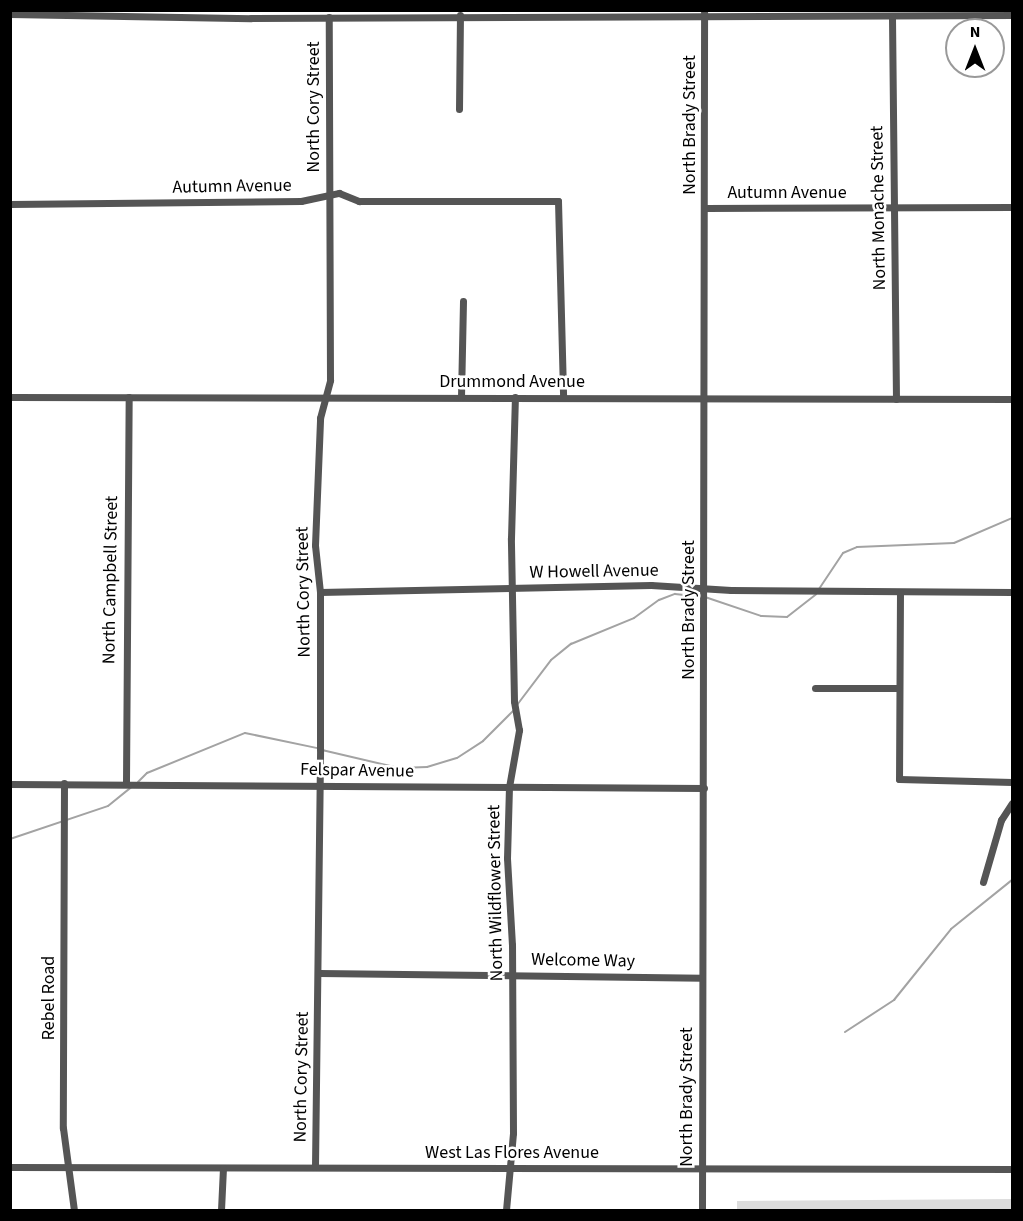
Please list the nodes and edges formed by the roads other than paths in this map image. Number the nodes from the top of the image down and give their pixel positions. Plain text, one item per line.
1 (704, 13) edge
2 (10, 14) edge
3 (460, 15) junction
4 (1012, 15) edge
5 (329, 17) junction
6 (892, 17) junction
7 (459, 109) dead end
8 (328, 194) junction
9 (10, 204) edge
10 (895, 207) junction
11 (1012, 207) edge
12 (706, 208) junction
13 (463, 302) dead end
14 (10, 397) edge
15 (129, 397) junction
16 (461, 397) junction
17 (515, 397) junction
18 (563, 397) junction
19 (325, 398) junction
20 (706, 399) junction
21 (896, 399) junction
22 (1012, 399) edge
23 (704, 587) junction
24 (512, 588) junction
25 (320, 592) junction
26 (900, 592) junction
27 (1012, 592) edge
28 (815, 688) dead end
29 (898, 688) junction
30 (126, 782) junction
31 (1012, 782) edge
32 (64, 783) junction
33 (10, 784) edge
34 (320, 786) junction
35 (509, 787) junction
36 (704, 788) junction
37 (1012, 803) edge
38 (983, 882) dead end
39 (319, 972) junction
40 (512, 975) junction
41 (702, 978) junction
42 (10, 1167) edge
43 (315, 1167) junction
44 (65, 1168) junction
45 (223, 1168) junction
46 (509, 1168) junction
47 (702, 1168) junction
48 (1012, 1169) edge
49 (74, 1210) edge
50 (221, 1210) edge
51 (506, 1210) edge
52 (702, 1210) edge

1 - 3 street
1 - 6 street
1 - 12 street, North Brady Street
2 - 5 street
3 - 5 street
3 - 7 street
4 - 6 street
5 - 8 street, North Cory Street
6 - 10 street, North Monache Street
8 - 9 street, Autumn Avenue
8 - 18 street, Autumn Avenue
8 - 19 street, North Cory Street
10 - 11 street, Autumn Avenue
10 - 12 street, Autumn Avenue
10 - 21 street, North Monache Street
12 - 20 street, North Brady Street
13 - 16 street
14 - 15 street, Drummond Avenue
15 - 19 street, Drummond Avenue
15 - 30 street, North Campbell Street
16 - 17 street, Drummond Avenue
16 - 19 street, Drummond Avenue
17 - 18 street, Drummond Avenue
17 - 24 street, North Wildflower Street
18 - 20 street, Drummond Avenue
19 - 25 street, North Cory Street
20 - 21 street, Drummond Avenue
20 - 23 street, North Brady Street
21 - 22 street, Drummond Avenue
23 - 24 street, W Howell Avenue
23 - 26 street, W Howell Avenue
23 - 36 street, North Brady Street
24 - 25 street, W Howell Avenue
24 - 35 street, North Wildflower Street
25 - 34 street, North Cory Street
26 - 27 street, W Howell Avenue
26 - 29 street
28 - 29 street
29 - 31 street
30 - 32 street, Felspar Avenue
30 - 34 street, Felspar Avenue
32 - 33 street, Felspar Avenue
32 - 44 street, Rebel Road
34 - 35 street, Felspar Avenue
34 - 39 street, North Cory Street
35 - 36 street, Felspar Avenue
35 - 40 street, North Wildflower Street
36 - 41 street, North Brady Street
37 - 38 street
39 - 40 street, Welcome Way
39 - 43 street, North Cory Street
40 - 41 street, Welcome Way
40 - 46 street, North Wildflower Street
41 - 47 street, North Brady Street
42 - 44 street, West Las Flores Avenue
43 - 45 street, West Las Flores Avenue
43 - 46 street, West Las Flores Avenue
44 - 45 street, West Las Flores Avenue
44 - 49 street, Rebel Road
45 - 50 street
46 - 47 street, West Las Flores Avenue
46 - 51 street, North Wildflower Street
47 - 48 street, West Las Flores Avenue
47 - 52 street, North Brady Street

